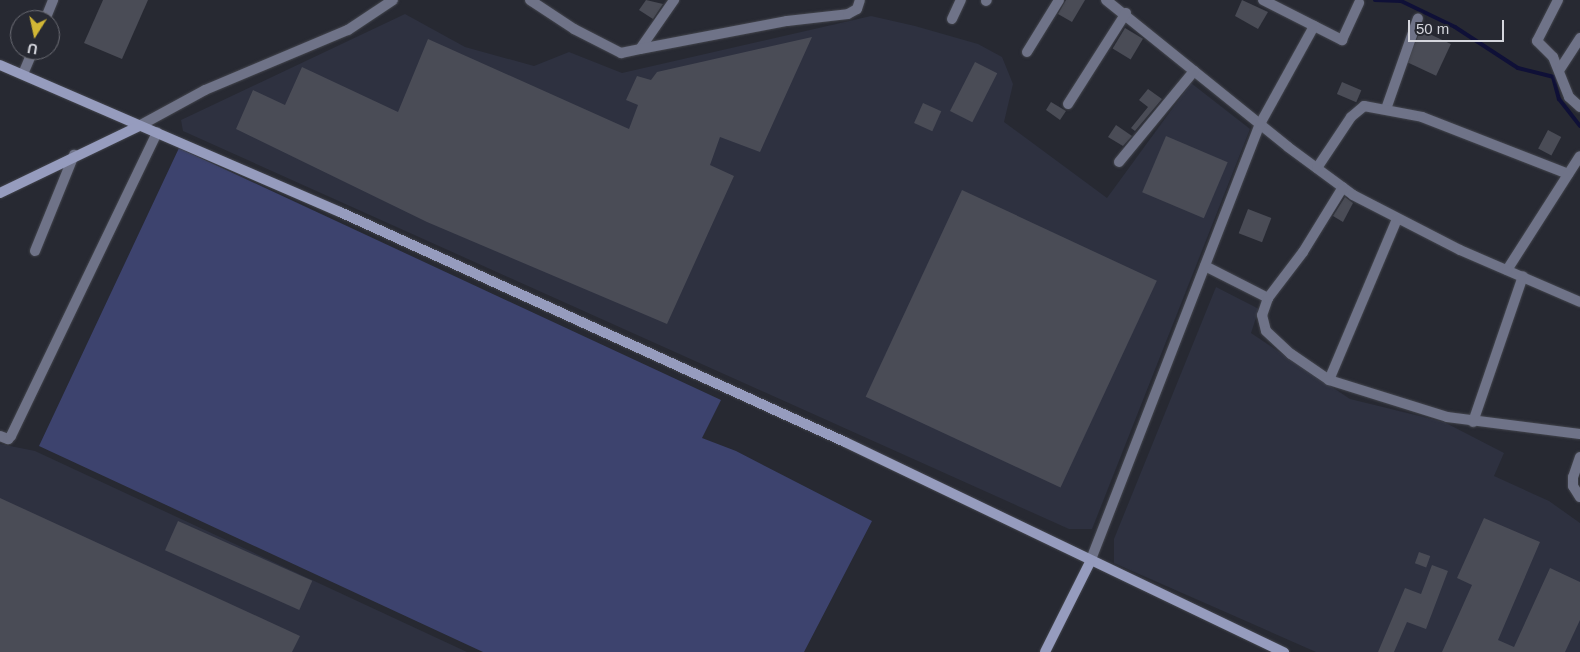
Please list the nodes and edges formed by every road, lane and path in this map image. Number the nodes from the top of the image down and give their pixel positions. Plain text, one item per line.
1 (393, 0) edge
2 (530, 0) edge
3 (674, 0) edge
4 (860, 0) edge
5 (961, 0) edge
6 (1059, 0) edge
7 (1106, 0) edge
8 (1263, 0) edge
9 (1558, 0) edge
10 (543, 4) edge
11 (1359, 4) dead end
12 (1126, 14) junction
13 (1418, 18) dead end
14 (952, 19) dead end
15 (1314, 26) junction
16 (1580, 38) edge
17 (640, 49) junction
18 (1027, 52) dead end
19 (29, 60) edge
20 (0, 65) edge
21 (1560, 69) junction
22 (1194, 71) junction
23 (23, 74) junction
24 (1068, 104) dead end
25 (1580, 107) edge
26 (1386, 108) junction
27 (1260, 124) junction
28 (139, 126) junction
29 (157, 132) junction
30 (74, 155) junction
31 (1580, 156) edge
32 (1119, 162) dead end
33 (1317, 168) junction
34 (1568, 174) junction
35 (1343, 187) junction
36 (0, 193) edge
37 (1397, 219) junction
38 (35, 252) dead end
39 (1205, 266) junction
40 (1507, 270) junction
41 (1522, 276) junction
42 (1268, 298) junction
43 (1580, 302) edge
44 (1328, 380) junction
45 (1473, 422) junction
46 (1580, 434) edge
47 (0, 436) edge
48 (1580, 458) edge
49 (1580, 497) edge
50 (1090, 562) junction
51 (1045, 652) edge
52 (1284, 652) edge

1 - 28 street
2 - 10 street
3 - 17 street
4 - 17 street
5 - 14 street
6 - 18 street
7 - 12 street
8 - 15 street
9 - 21 street
10 - 17 street
11 - 15 street
12 - 22 street
12 - 24 street
13 - 26 street
15 - 27 street
16 - 21 street
19 - 23 street
20 - 23 street
21 - 25 street
22 - 27 street
22 - 32 street
23 - 28 street
26 - 33 street
26 - 34 street
27 - 33 street
27 - 39 street
28 - 29 street
28 - 30 street
29 - 47 street
29 - 50 street
30 - 36 street
30 - 38 street
31 - 34 street
33 - 35 street
34 - 40 street
35 - 37 street
35 - 42 street
37 - 40 street
37 - 44 street
39 - 42 street
39 - 50 street
40 - 41 street
41 - 43 street
41 - 45 street
42 - 44 street
44 - 45 street
45 - 46 street
48 - 49 street
50 - 51 street
50 - 52 street

